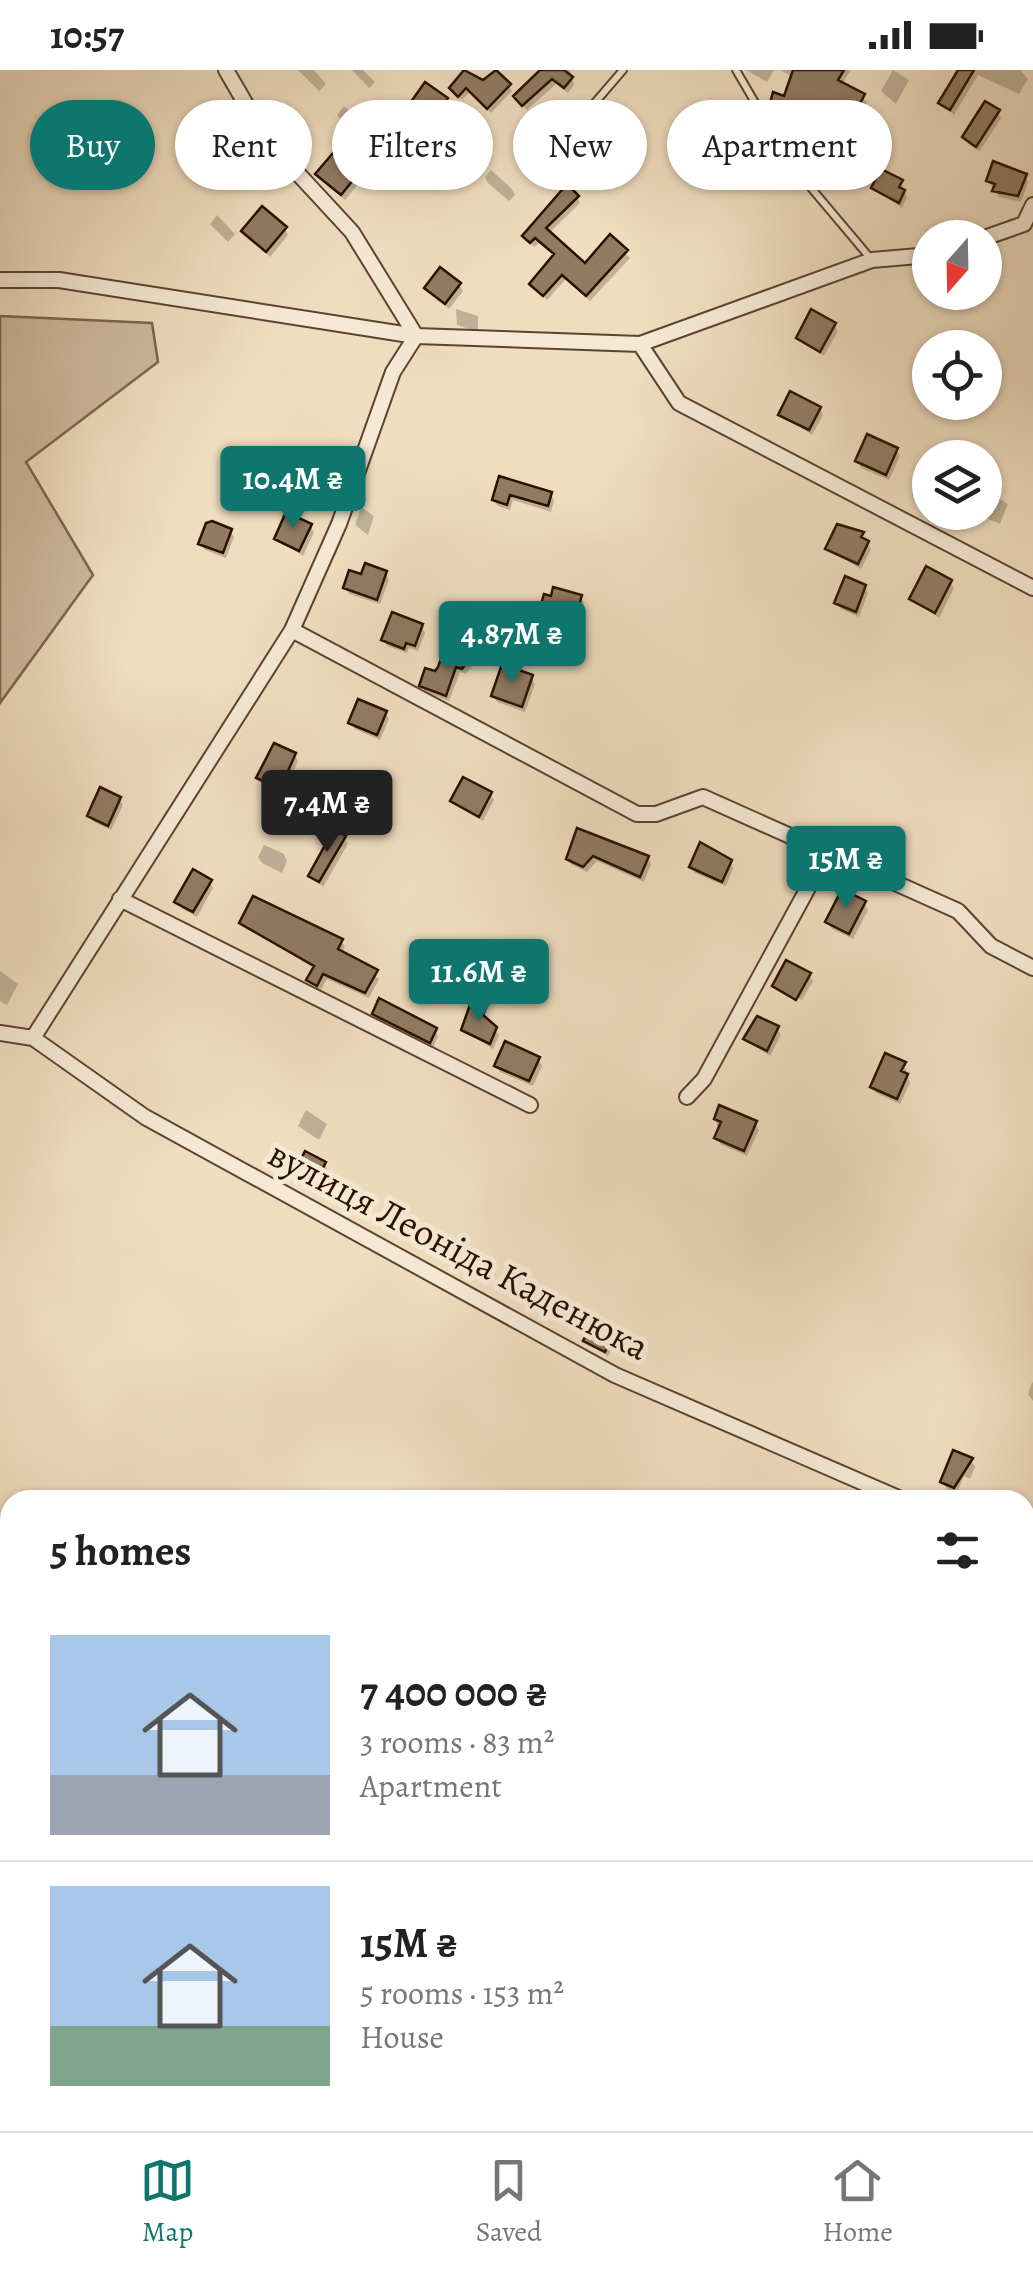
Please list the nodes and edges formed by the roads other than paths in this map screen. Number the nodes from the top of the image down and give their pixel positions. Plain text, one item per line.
1 (226, 70) edge
2 (623, 70) edge
3 (736, 70) edge
4 (597, 100) edge
5 (1033, 205) edge
6 (1029, 225) edge
7 (1002, 233) edge
8 (912, 257) edge
9 (872, 260) junction
10 (0, 280) edge
11 (416, 336) junction
12 (640, 344) junction
13 (1033, 588) edge
14 (292, 630) junction
15 (826, 853) junction
16 (120, 899) junction
17 (1033, 968) edge
18 (0, 1032) edge
19 (33, 1038) junction
20 (688, 1097) dead end
21 (530, 1104) dead end
22 (879, 1490) edge

1 - 11 street
2 - 4 lane
3 - 9 lane
5 - 6 street
6 - 7 street
8 - 9 street
9 - 12 street
10 - 11 street
11 - 12 street
11 - 14 street
12 - 13 street
14 - 15 street
14 - 16 street
15 - 17 street
15 - 20 street
16 - 19 street
16 - 21 street
18 - 19 street, вулиця Леоніда Каденюка
19 - 22 street, вулиця Леоніда Каденюка

